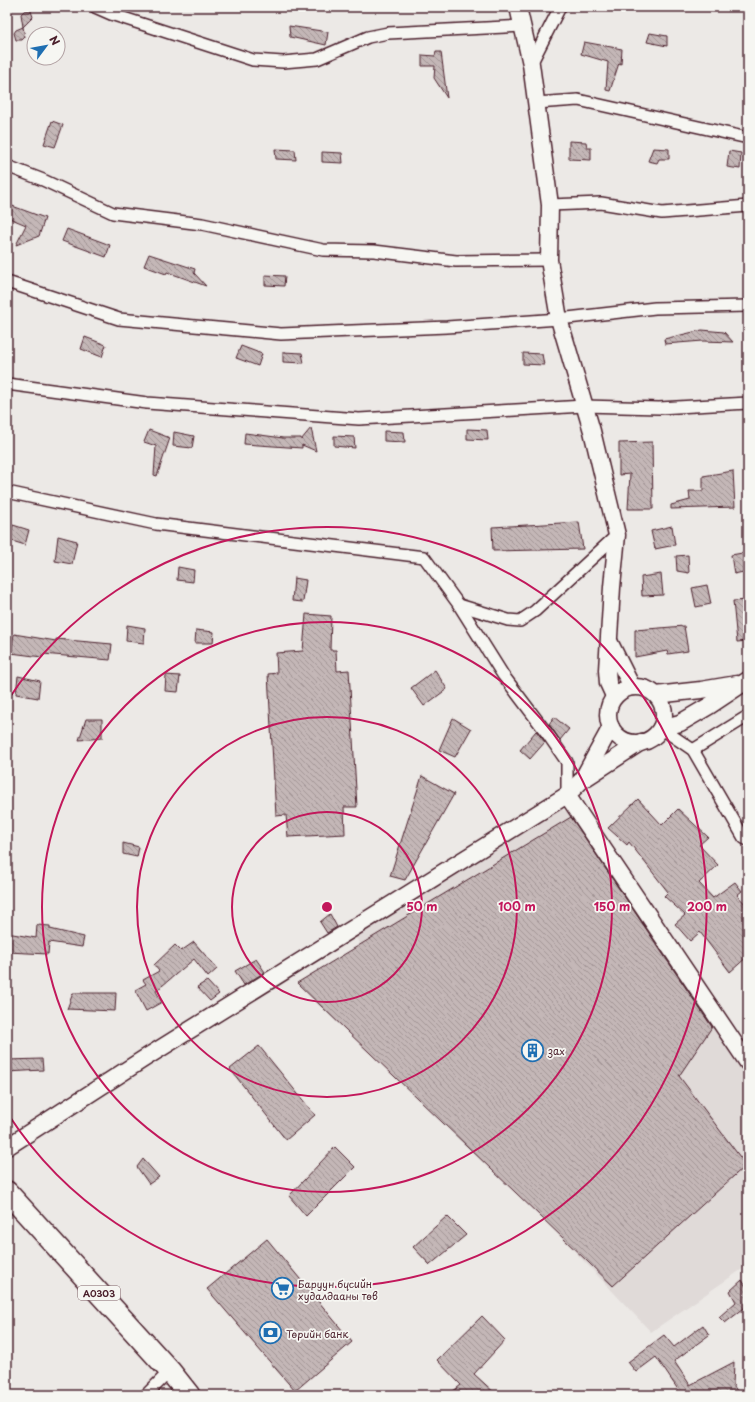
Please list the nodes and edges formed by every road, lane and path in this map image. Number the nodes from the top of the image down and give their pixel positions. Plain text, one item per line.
1 (95, 7) edge
2 (518, 7) edge
3 (560, 7) edge
4 (522, 26) junction
5 (531, 64) junction
6 (536, 103) junction
7 (748, 138) edge
8 (7, 166) edge
9 (550, 205) junction
10 (748, 206) edge
11 (549, 260) junction
12 (7, 282) edge
13 (748, 306) edge
14 (559, 319) junction
15 (7, 384) edge
16 (748, 402) edge
17 (584, 406) junction
18 (7, 492) edge
19 (617, 535) junction
20 (459, 605) junction
21 (609, 642) junction
22 (744, 681) edge
23 (632, 687) junction
24 (656, 695) junction
25 (614, 696) junction
26 (748, 716) edge
27 (611, 728) junction
28 (661, 728) junction
29 (640, 742) junction
30 (693, 750) junction
31 (581, 781) junction
32 (567, 795) junction
33 (748, 840) edge
34 (748, 1063) edge
35 (7, 1147) edge
36 (7, 1192) edge
37 (170, 1371) junction
38 (146, 1395) edge
39 (189, 1395) edge

1 - 4 street
2 - 4 street
3 - 5 street
4 - 5 street
5 - 6 street
6 - 7 street
6 - 9 street
8 - 11 street
9 - 10 street
9 - 11 street
11 - 14 street
12 - 14 street
13 - 14 street
14 - 17 street
15 - 17 street
16 - 17 street
17 - 19 street
18 - 20 street
19 - 20 street
19 - 21 street
20 - 32 street
21 - 23 street
21 - 25 street
22 - 24 street
22 - 28 street
23 - 24 street
23 - 25 street
24 - 28 street
25 - 27 street
26 - 30 street
27 - 29 street
27 - 31 street
28 - 29 street
28 - 30 street
29 - 31 street
30 - 33 street
31 - 32 street
32 - 34 street
32 - 35 street
36 - 37 highway, A0303
37 - 38 street
37 - 39 highway, A0303

